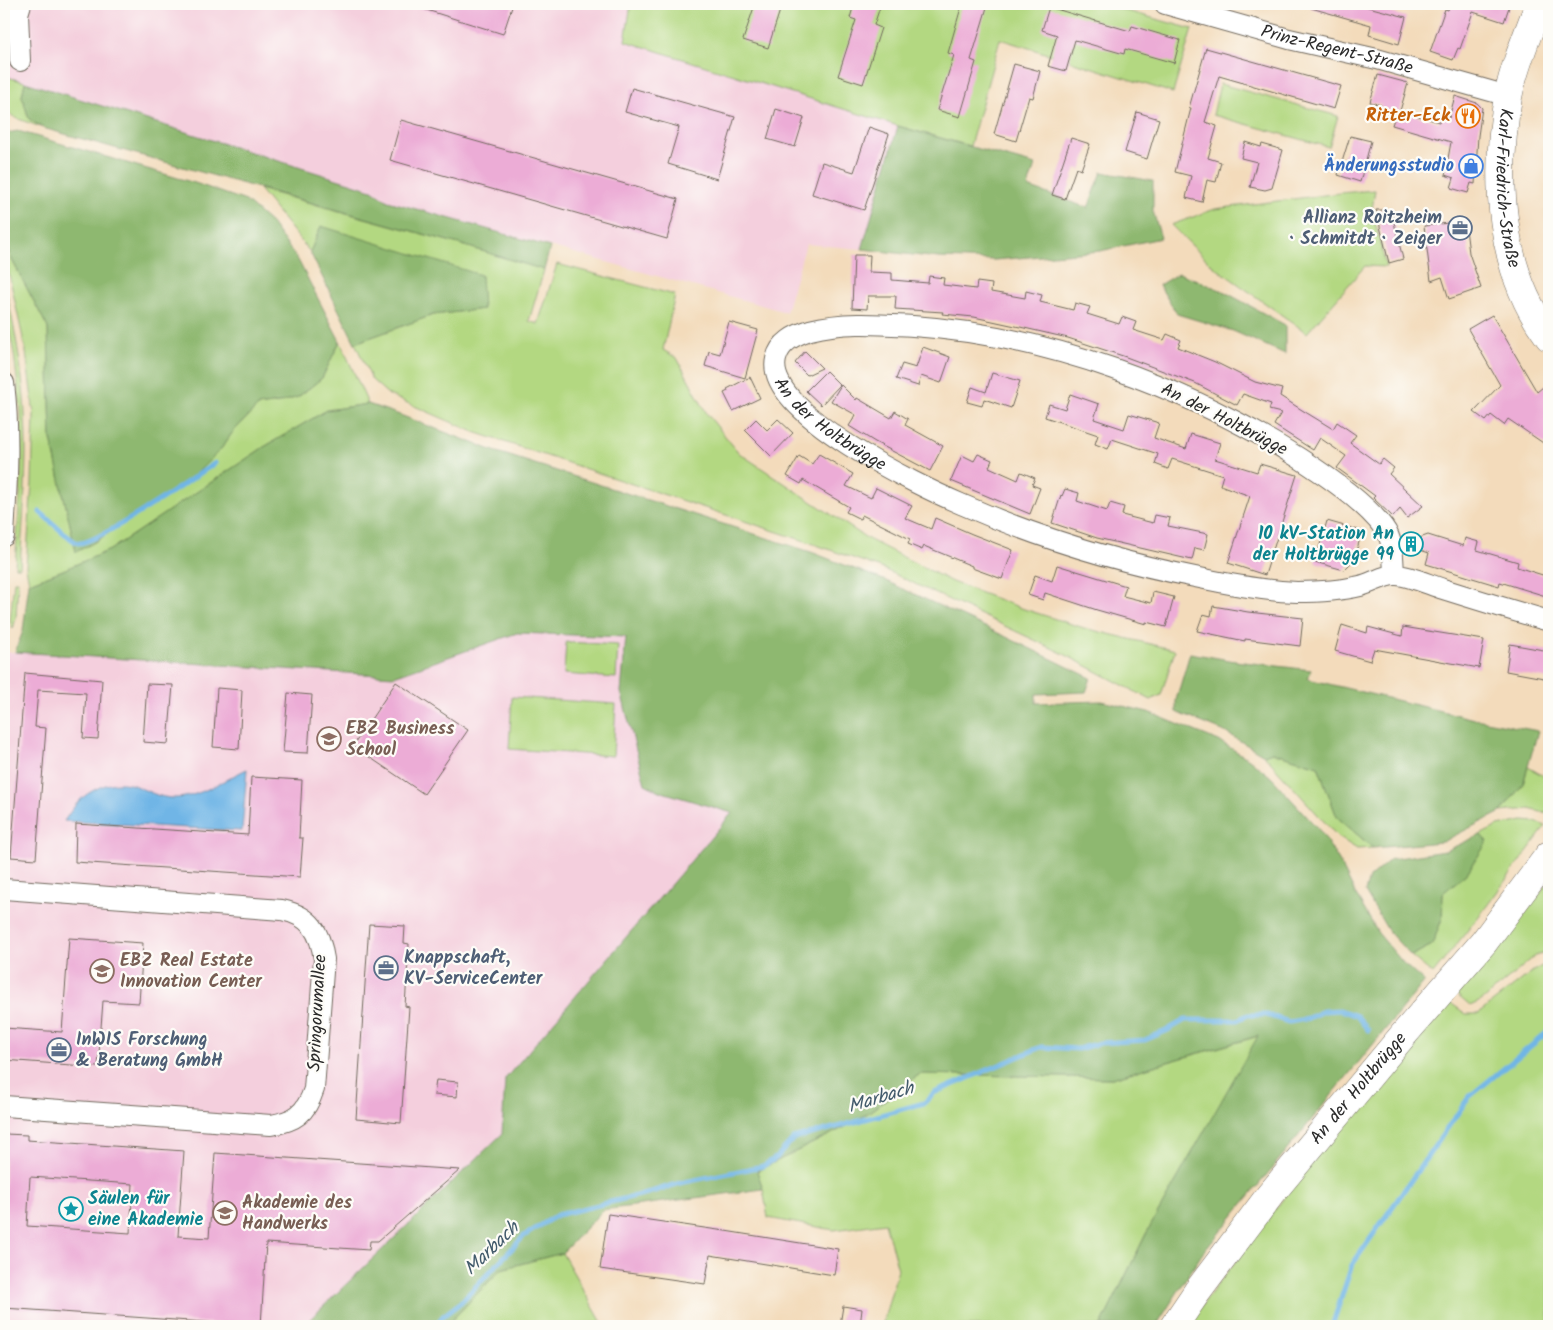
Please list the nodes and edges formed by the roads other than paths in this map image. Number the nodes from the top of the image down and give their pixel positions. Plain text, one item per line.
1 (21, 4) edge
2 (1165, 4) edge
3 (1539, 4) edge
4 (20, 61) dead end
5 (1508, 96) junction
6 (1549, 337) edge
7 (4, 383) edge
8 (4, 536) edge
9 (1394, 574) junction
10 (1549, 621) edge
11 (1549, 855) edge
12 (4, 889) edge
13 (4, 1106) edge
14 (1174, 1326) edge

1 - 4 street
2 - 5 street, Prinz-Regent-Straße
3 - 5 street, Karl-Friedrich-Straße
5 - 6 street, Karl-Friedrich-Straße
7 - 8 street
9 - 9 street, An der Holtbrügge
9 - 10 street
11 - 14 street, An der Holtbrügge
12 - 13 street, Springorumallee

